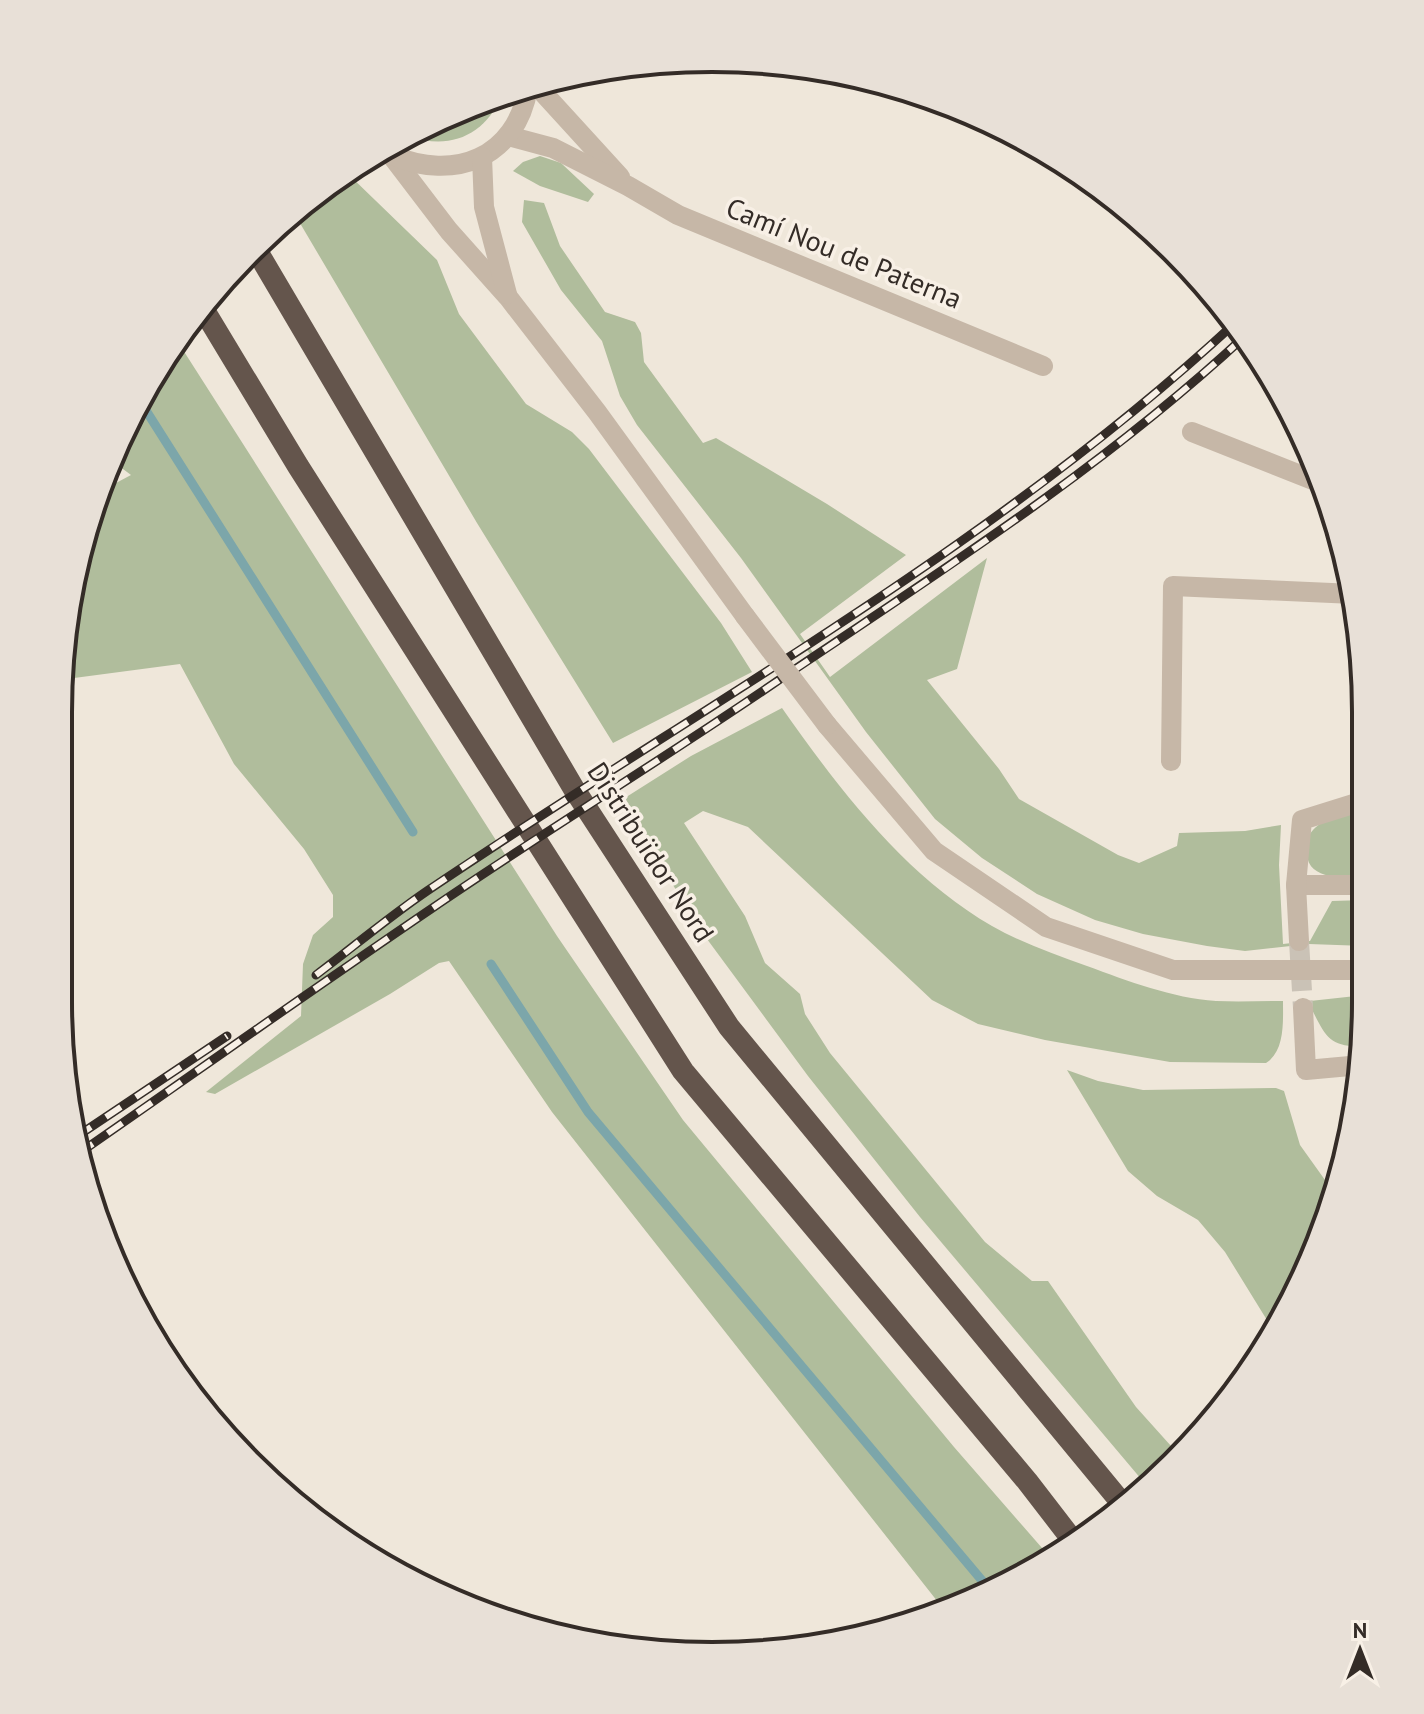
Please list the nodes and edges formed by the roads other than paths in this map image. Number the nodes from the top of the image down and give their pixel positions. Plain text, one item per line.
1 (545, 94) edge
2 (524, 100) edge
3 (508, 136) junction
4 (396, 156) edge
5 (482, 157) junction
6 (392, 158) edge
7 (628, 186) junction
8 (261, 257) edge
9 (508, 297) junction
10 (208, 317) edge
11 (1043, 366) dead end
12 (1192, 432) dead end
13 (1307, 478) edge
14 (1341, 593) edge
15 (1171, 761) dead end
16 (1352, 804) edge
17 (1296, 885) junction
18 (1352, 885) edge
19 (1299, 941) tunnel mouth
20 (1352, 970) edge
21 (1303, 1008) tunnel mouth
22 (1349, 1066) edge
23 (1027, 1481) junction
24 (1118, 1496) edge
25 (1074, 1530) edge
26 (1068, 1534) edge

1 - 7 street, Camí Nou de Paterna
2 - 3 street
3 - 5 street
3 - 7 street, Camí Nou de Paterna
4 - 5 street
5 - 9 street
6 - 9 street
7 - 11 street, Camí Nou de Paterna
8 - 24 highway, Distribuïdor Nord
9 - 20 street, bridge
10 - 23 highway
12 - 13 street
14 - 15 street
16 - 17 street
17 - 18 street
17 - 19 street
21 - 22 street
23 - 25 highway
23 - 26 highway

